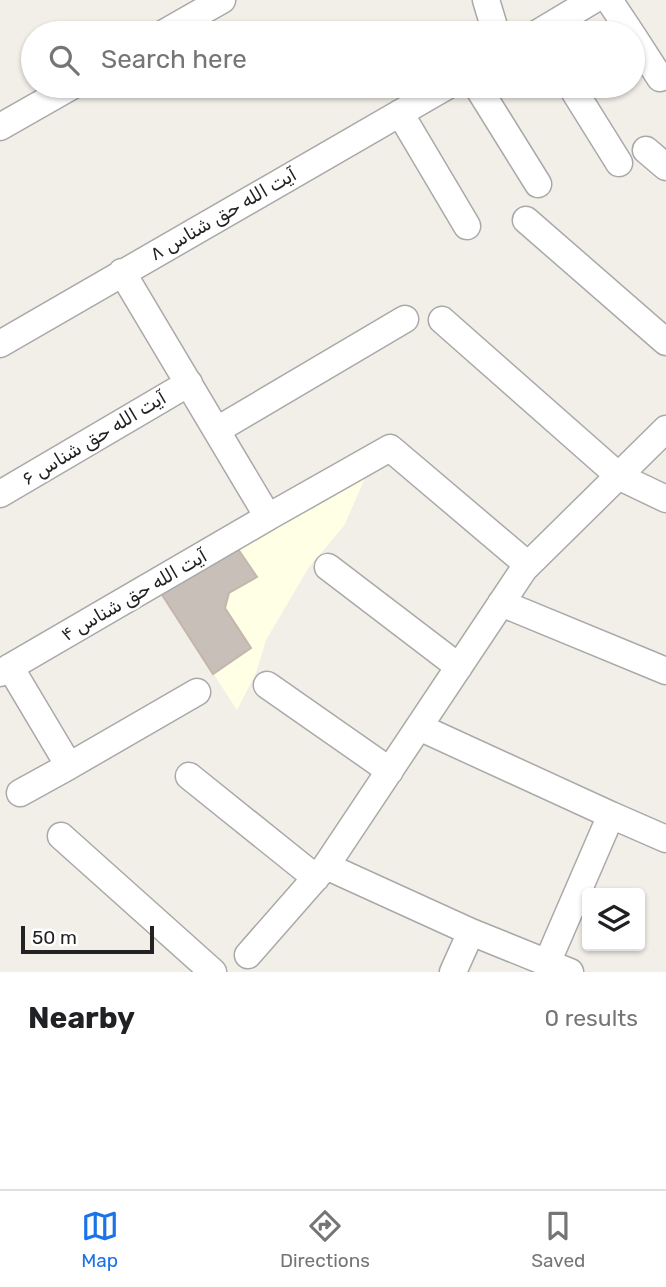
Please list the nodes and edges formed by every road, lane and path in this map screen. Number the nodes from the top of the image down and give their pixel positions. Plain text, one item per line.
1 (222, 0) edge
2 (486, 0) edge
3 (593, 0) edge
4 (609, 0) edge
5 (185, 21) edge
6 (492, 21) edge
7 (558, 21) edge
8 (623, 21) edge
9 (645, 55) edge
10 (660, 78) dead end
11 (51, 98) edge
12 (426, 98) edge
13 (484, 98) edge
14 (578, 98) edge
15 (400, 113) junction
16 (0, 127) edge
17 (619, 163) dead end
18 (538, 184) dead end
19 (526, 220) dead end
20 (467, 226) dead end
21 (122, 272) junction
22 (405, 318) dead end
23 (442, 320) dead end
24 (666, 342) edge
25 (0, 344) edge
26 (189, 383) junction
27 (666, 429) edge
28 (216, 430) junction
29 (620, 477) junction
30 (0, 494) edge
31 (666, 499) edge
32 (268, 517) junction
33 (528, 565) junction
34 (328, 567) dead end
35 (501, 603) junction
36 (459, 667) junction
37 (5, 670) edge
38 (666, 671) edge
39 (267, 685) dead end
40 (197, 692) dead end
41 (419, 727) junction
42 (69, 766) junction
43 (390, 771) junction
44 (189, 776) dead end
45 (20, 793) dead end
46 (611, 815) junction
47 (61, 836) dead end
48 (666, 839) edge
49 (321, 872) junction
50 (471, 932) junction
51 (253, 963) edge
52 (559, 967) edge
53 (213, 972) edge
54 (453, 972) edge

1 - 5 street
2 - 6 street
3 - 7 street
4 - 8 street
9 - 10 street
11 - 16 street
12 - 15 street, آیت الله حق شناس ۸
13 - 18 street
14 - 17 street
15 - 20 street
15 - 21 street, آیت الله حق شناس ۸
19 - 24 street
21 - 25 street, آیت الله حق شناس ۸
21 - 26 street
22 - 28 street
23 - 29 street
26 - 28 street
26 - 30 street, آیت الله حق شناس ۶
27 - 29 street
28 - 32 street
29 - 31 street
29 - 33 street
32 - 33 street, آیت الله حق شناس ۴
32 - 37 street, آیت الله حق شناس ۴
33 - 35 street
34 - 36 street
35 - 36 street
35 - 38 street
36 - 41 street
37 - 42 street
39 - 43 street
40 - 42 street
41 - 43 street
41 - 46 street
42 - 45 street
43 - 49 street
44 - 49 street
46 - 48 street
46 - 52 street
47 - 53 street
49 - 50 street
49 - 51 street
50 - 52 street
50 - 54 street
51 - 53 street

